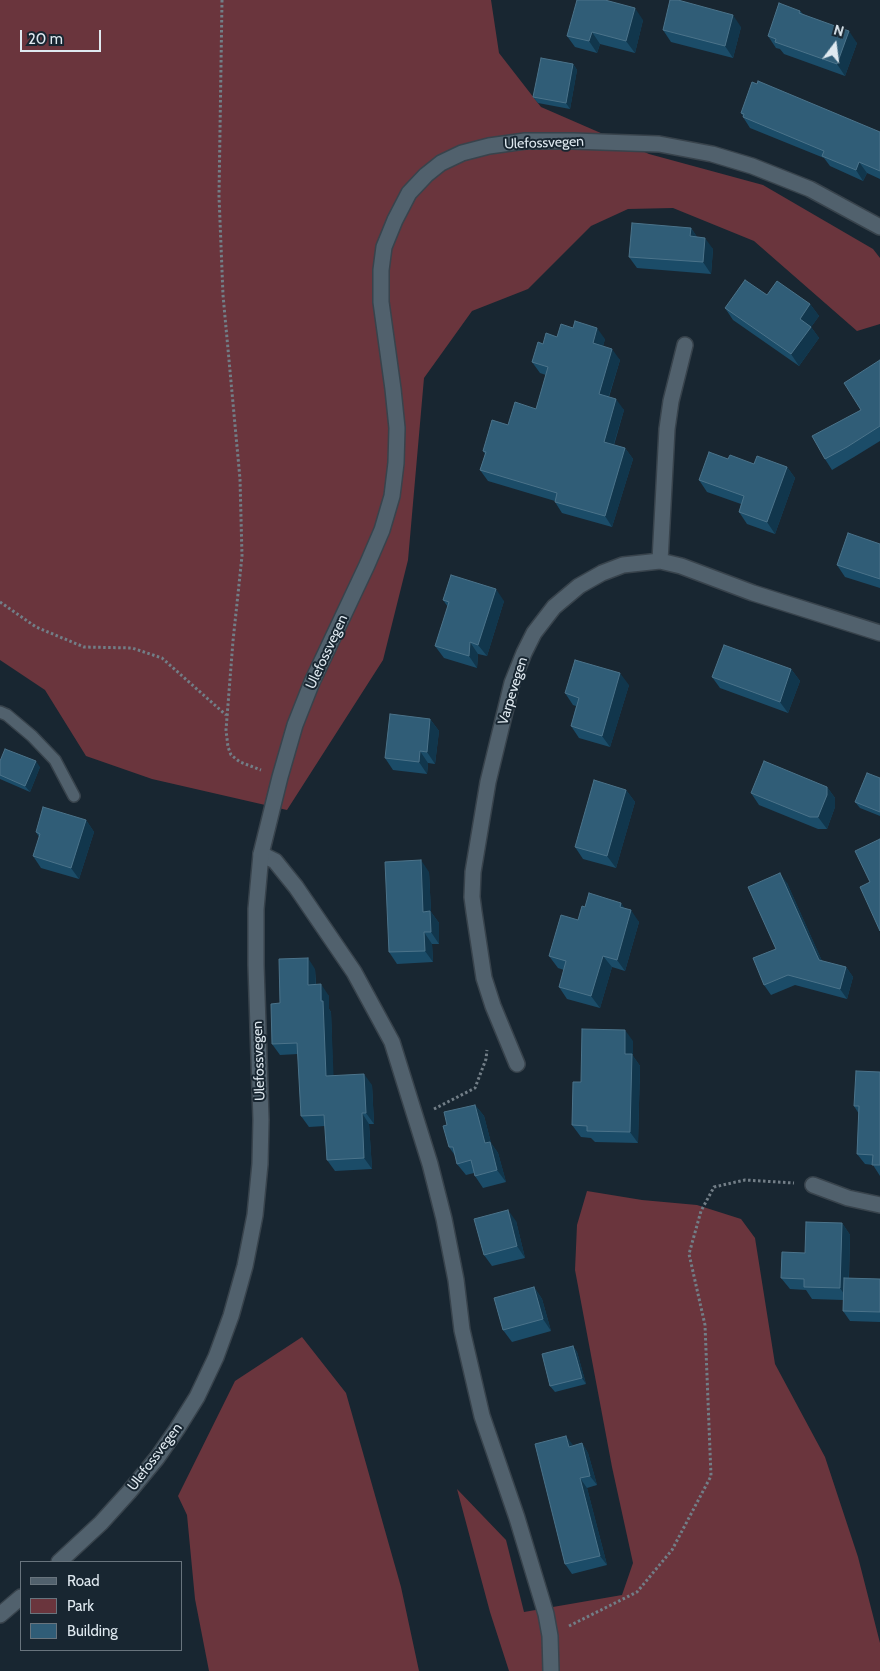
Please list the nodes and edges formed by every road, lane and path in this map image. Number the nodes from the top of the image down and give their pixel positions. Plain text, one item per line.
1 (222, 0) edge
2 (880, 226) edge
3 (685, 344) dead end
4 (660, 561) junction
5 (0, 602) edge
6 (880, 633) edge
7 (0, 712) edge
8 (226, 716) junction
9 (280, 777) junction
10 (74, 796) dead end
11 (261, 854) junction
12 (488, 1041) dead end
13 (517, 1064) dead end
14 (416, 1119) junction
15 (813, 1185) joint
16 (880, 1205) edge
17 (60, 1561) edge
18 (20, 1598) edge
19 (0, 1614) edge
20 (550, 1636) junction
21 (551, 1671) edge

1 - 8 path
2 - 9 street, Ulefossvegen
3 - 4 street
4 - 6 street, Varpevegen
4 - 13 street, Varpevegen
5 - 8 path
7 - 10 lane
8 - 9 path
9 - 11 street, Ulefossvegen
11 - 14 street
11 - 17 street, Ulefossvegen
12 - 14 path
14 - 20 street
15 - 16 street
15 - 20 path
18 - 19 street
20 - 21 street

